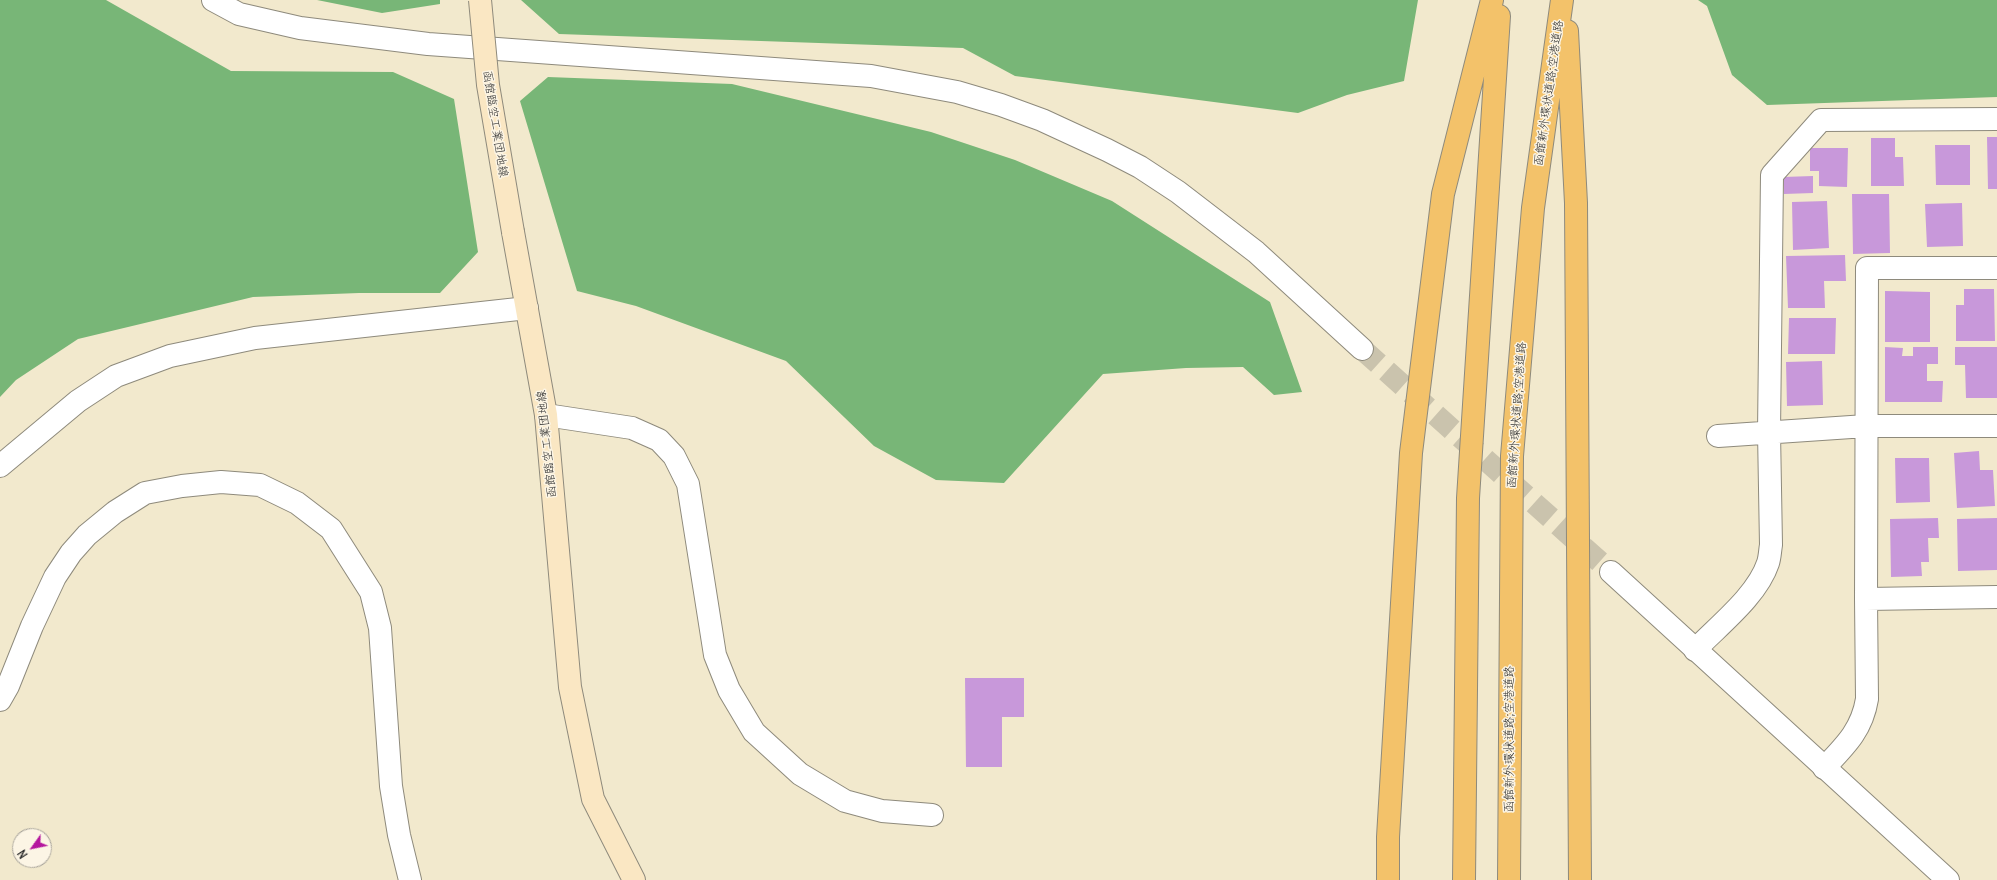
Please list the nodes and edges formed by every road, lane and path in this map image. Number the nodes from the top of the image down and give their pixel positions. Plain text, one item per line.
1 (212, 0) edge
2 (480, 0) edge
3 (1492, 0) edge
4 (1500, 0) edge
5 (1562, 0) edge
6 (1565, 0) edge
7 (1997, 119) edge
8 (1997, 268) edge
9 (527, 308) junction
10 (1362, 349) tunnel mouth
11 (546, 415) junction
12 (1866, 426) junction
13 (1997, 426) edge
14 (1769, 432) junction
15 (1718, 436) dead end
16 (0, 466) edge
17 (1611, 572) tunnel mouth
18 (1997, 597) edge
19 (1866, 599) junction
20 (1695, 650) junction
21 (0, 700) edge
22 (1824, 768) junction
23 (932, 815) dead end
24 (410, 880) edge
25 (634, 880) edge
26 (1388, 880) edge
27 (1464, 880) edge
28 (1509, 880) edge
29 (1580, 880) edge
30 (1948, 880) edge

1 - 10 street
2 - 9 main road, 函館臨空工業団地線, bridge
3 - 26 highway
4 - 27 highway
5 - 28 highway, 函館新外環状道路;空港道路
6 - 29 highway
7 - 14 street
8 - 12 street
9 - 11 main road, 函館臨空工業団地線
9 - 16 street
11 - 23 street
11 - 25 main road, 函館臨空工業団地線
12 - 13 street
12 - 14 street
12 - 19 street
14 - 15 street
14 - 20 street
17 - 20 street
18 - 19 street
19 - 22 street
20 - 22 street
21 - 24 street
22 - 30 street

